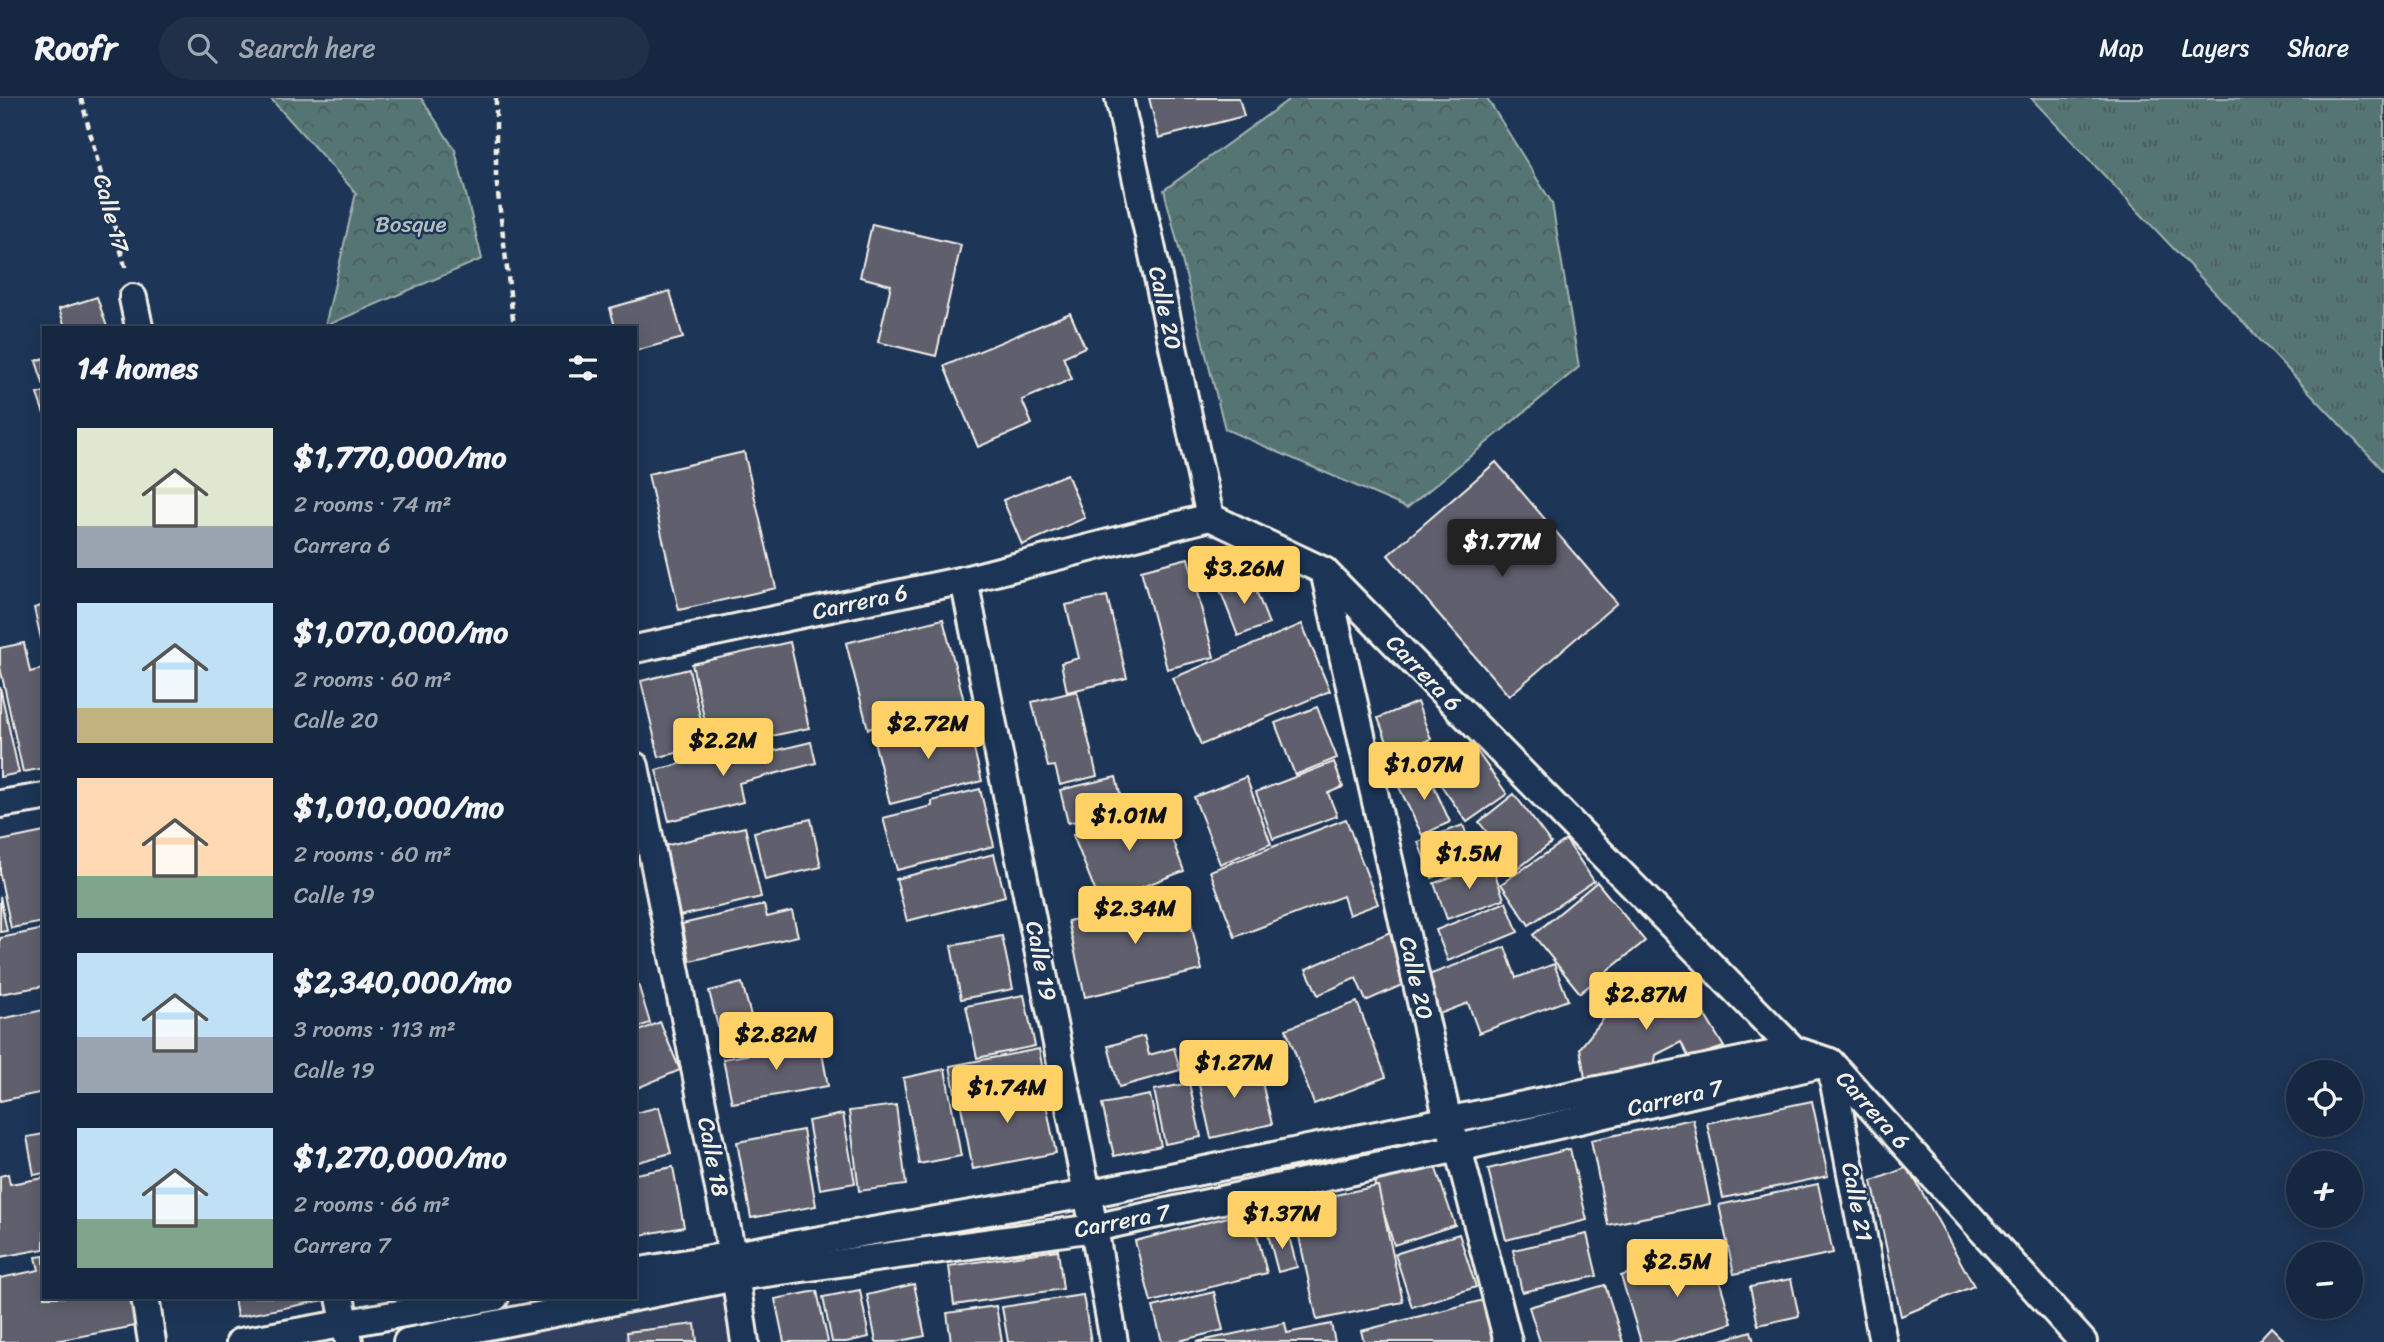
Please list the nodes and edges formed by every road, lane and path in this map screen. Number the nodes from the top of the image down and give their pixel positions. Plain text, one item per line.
1 (81, 98) edge
2 (496, 98) edge
3 (1119, 98) edge
4 (133, 298) joint
5 (139, 326) edge
6 (514, 326) edge
7 (1210, 517) junction
8 (1324, 571) junction
9 (964, 580) junction
10 (637, 649) edge
11 (637, 776) edge
12 (42, 797) edge
13 (0, 804) edge
14 (1794, 1050) junction
15 (1830, 1062) junction
16 (1448, 1121) junction
17 (1458, 1148) junction
18 (1087, 1194) junction
19 (1094, 1228) junction
20 (734, 1266) junction
21 (637, 1272) edge
22 (637, 1289) edge
23 (145, 1299) edge
24 (340, 1299) edge
25 (487, 1299) edge
26 (592, 1299) edge
27 (347, 1333) edge
28 (152, 1342) edge
29 (240, 1342) edge
30 (407, 1342) edge
31 (744, 1342) edge
32 (1114, 1342) edge
33 (1508, 1342) edge
34 (1883, 1342) edge
35 (2083, 1342) edge

1 - 4 path, Calle 17
2 - 6 path
3 - 7 street, Calle 20
4 - 5 street
7 - 8 street, Carrera 6
7 - 9 street, Carrera 6
8 - 14 street, Carrera 6
8 - 16 street, Calle 20
9 - 10 street, Carrera 6
9 - 18 street, Calle 19
11 - 20 street, Calle 18
12 - 13 street
14 - 15 street, Carrera 6
14 - 16 street, Carrera 7
15 - 17 street, Carrera 7
15 - 34 street, Calle 21
15 - 35 street, Carrera 6
16 - 17 street, Calle 20
16 - 18 street, Carrera 7
17 - 19 street, Carrera 7
17 - 33 street, Calle 20
18 - 19 street, Calle 19
18 - 20 street, Carrera 7
19 - 20 street, Carrera 7
19 - 32 street, Calle 19
20 - 21 street, Carrera 7
20 - 22 street, Carrera 7
20 - 31 street, Calle 18
23 - 28 street
24 - 27 street
25 - 27 street
26 - 30 street, Carrera 7
27 - 29 street

